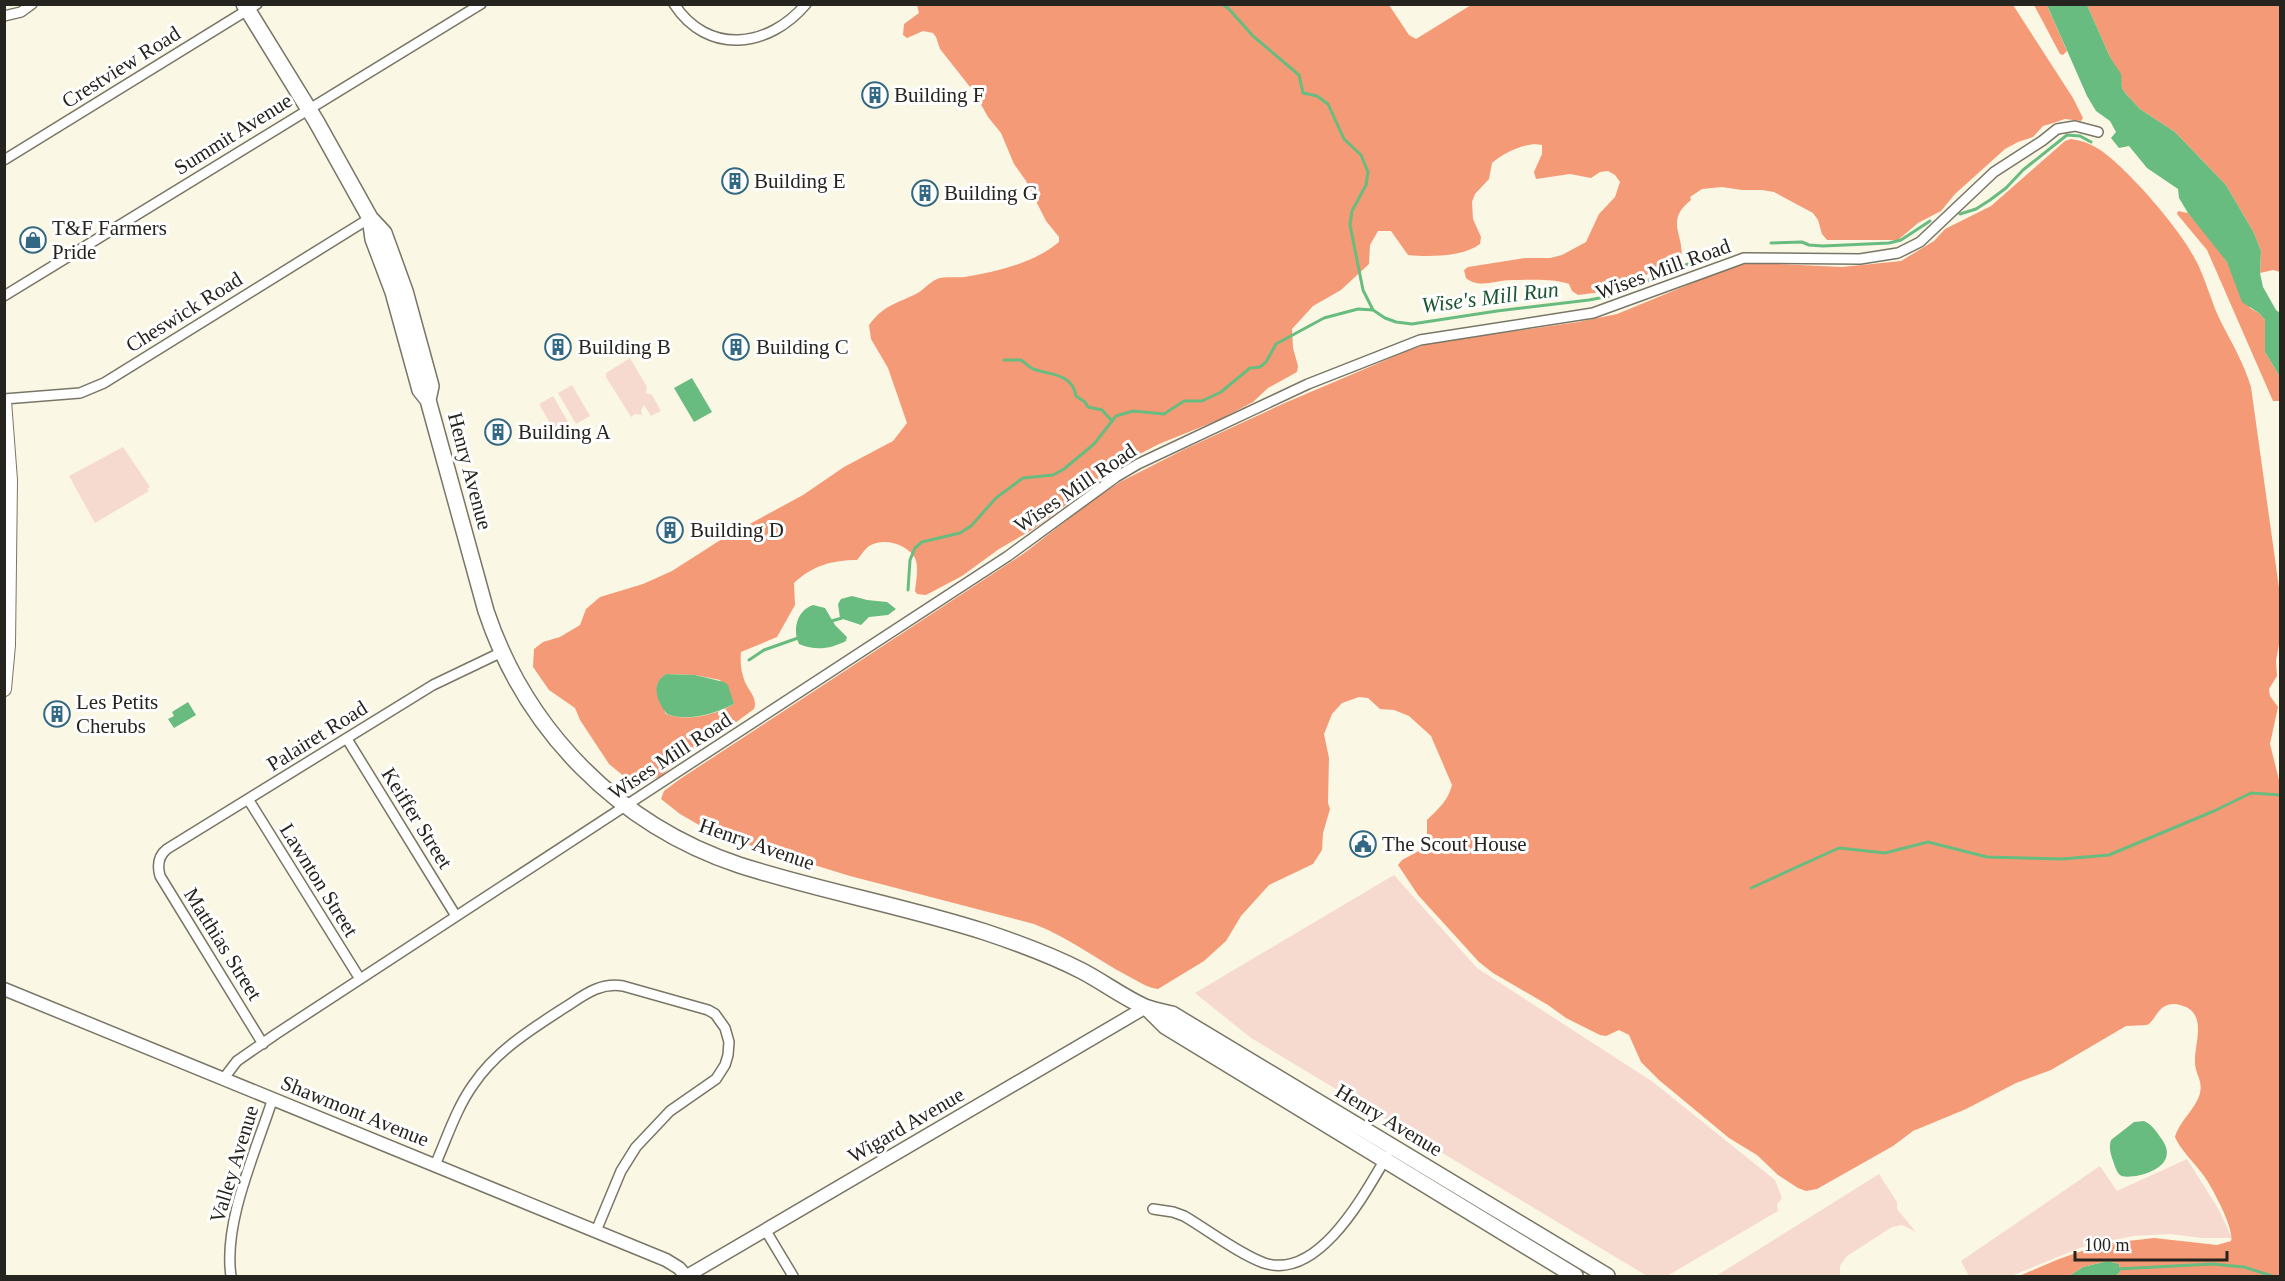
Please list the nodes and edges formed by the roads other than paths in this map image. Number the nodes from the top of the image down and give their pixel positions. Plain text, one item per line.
1 (32, 4) edge
2 (481, 4) edge
3 (674, 4) edge
4 (806, 4) edge
5 (250, 6) edge
6 (4, 16) edge
7 (308, 108) junction
8 (2098, 132) dead end
9 (4, 160) edge
10 (370, 218) junction
11 (4, 296) edge
12 (4, 400) edge
13 (7, 581) edge
14 (502, 652) junction
15 (4, 690) edge
16 (347, 739) junction
17 (248, 799) junction
18 (625, 807) junction
19 (159, 860) joint
20 (456, 916) junction
21 (360, 980) junction
22 (4, 989) edge
23 (1146, 1007) junction
24 (263, 1044) junction
25 (224, 1078) junction
26 (273, 1098) junction
27 (1393, 1147) junction
28 (1384, 1161) junction
29 (435, 1165) junction
30 (1153, 1209) dead end
31 (596, 1231) junction
32 (766, 1231) junction
33 (231, 1276) edge
34 (686, 1276) edge
35 (793, 1276) edge
36 (1575, 1276) edge
37 (1607, 1276) edge

1 - 6 street
2 - 7 street, Summit Avenue
3 - 4 street
5 - 7 main road, Henry Avenue
5 - 9 street, Crestview Road
7 - 10 main road, Henry Avenue
7 - 11 street, Summit Avenue
8 - 18 street, Wises Mill Road
10 - 12 street, Cheswick Road
10 - 14 main road, Henry Avenue
12 - 13 main road
13 - 15 main road
14 - 16 street, Palairet Road
14 - 18 main road, Henry Avenue
16 - 17 street, Palairet Road
16 - 20 street, Keiffer Street
17 - 19 street, Palairet Road
17 - 21 street, Lawnton Street
18 - 20 street, Wises Mill Road
18 - 23 main road, Henry Avenue
19 - 24 street, Matthias Street
20 - 21 street, Wises Mill Road
21 - 24 street, Wises Mill Road
22 - 25 street, Shawmont Avenue
23 - 27 main road, Henry Avenue
23 - 28 main road, Henry Avenue
23 - 32 street, Wigard Avenue
24 - 25 street, Wises Mill Road
25 - 26 street, Shawmont Avenue
26 - 29 street, Shawmont Avenue
26 - 33 street, Valley Avenue
27 - 28 street
27 - 37 main road, Henry Avenue
28 - 30 street
28 - 36 main road, Henry Avenue
29 - 31 street, Shawmont Avenue
29 - 31 street
31 - 34 street, Shawmont Avenue
32 - 34 street, Wigard Avenue
32 - 35 street

